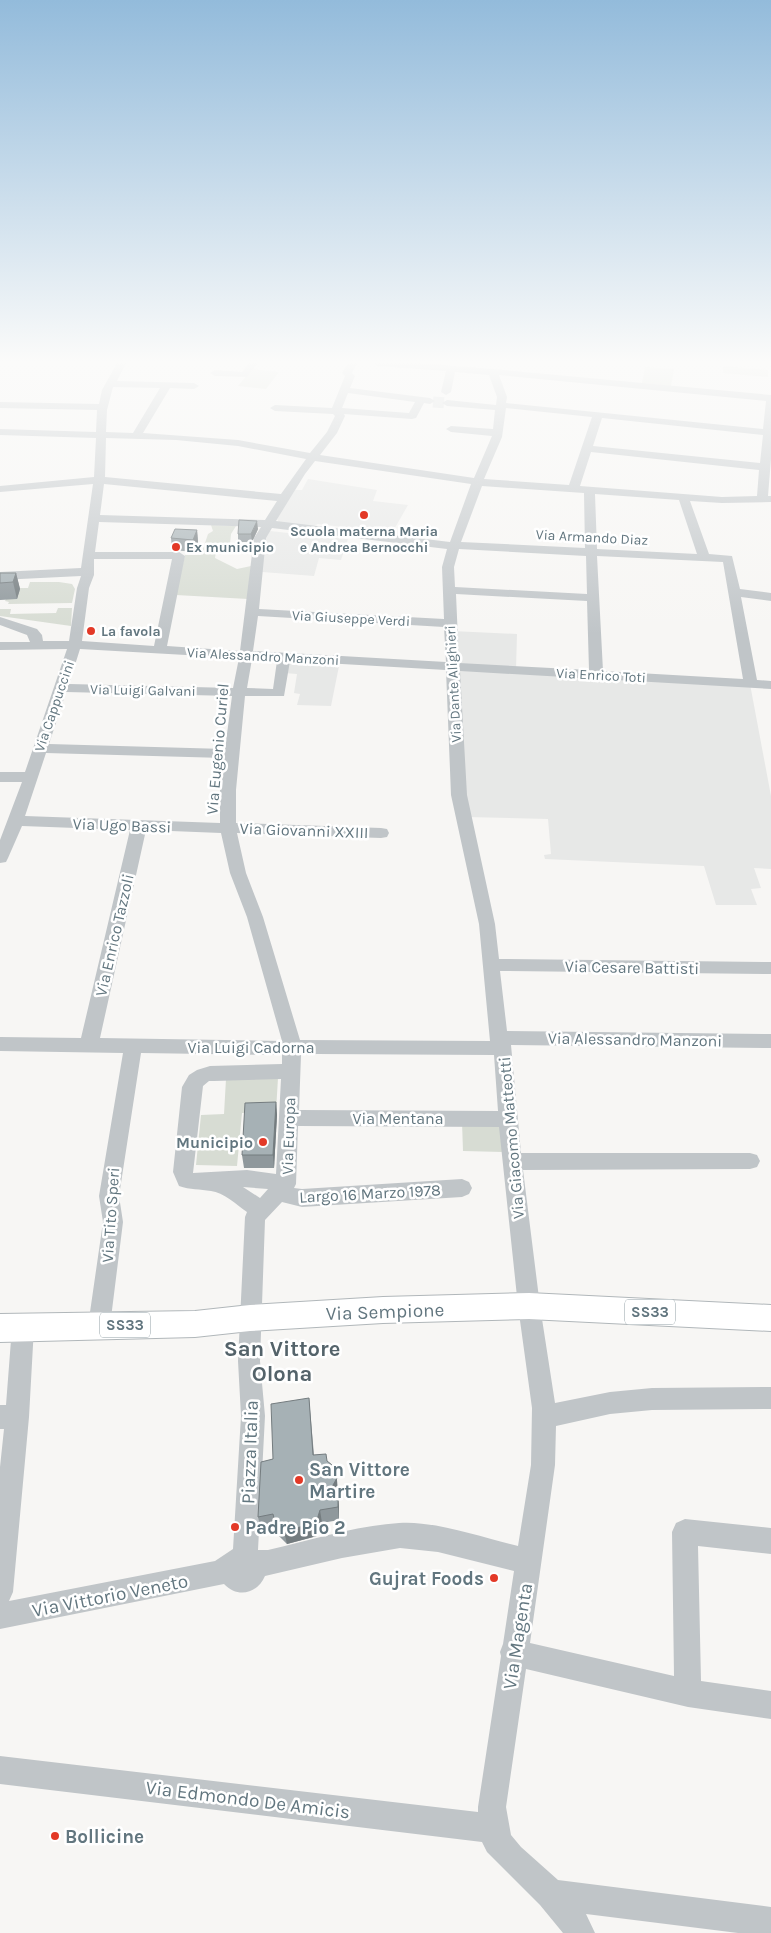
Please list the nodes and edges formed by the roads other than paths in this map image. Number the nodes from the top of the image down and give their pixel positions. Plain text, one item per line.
1 (100, 453) edge
2 (292, 453) edge
3 (315, 453) edge
4 (491, 453) edge
5 (585, 453) edge
6 (649, 453) edge
7 (312, 457) junction
8 (767, 463) edge
9 (99, 480) junction
10 (478, 482) junction
11 (574, 488) junction
12 (0, 489) edge
13 (589, 489) junction
14 (683, 497) junction
15 (285, 498) junction
16 (767, 499) edge
17 (94, 518) junction
18 (268, 524) junction
19 (454, 546) junction
20 (592, 552) junction
21 (704, 558) junction
22 (82, 574) junction
23 (0, 576) edge
24 (449, 590) junction
25 (734, 592) junction
26 (771, 597) edge
27 (594, 598) junction
28 (252, 612) junction
29 (0, 621) edge
30 (450, 623) junction
31 (74, 645) junction
32 (0, 646) edge
33 (38, 646) junction
34 (160, 650) junction
35 (246, 655) junction
36 (284, 657) junction
37 (452, 666) junction
38 (596, 675) junction
39 (751, 684) junction
40 (771, 685) edge
41 (60, 688) junction
42 (239, 692) junction
43 (40, 748) junction
44 (232, 754) junction
45 (0, 777) edge
46 (30, 778) junction
47 (16, 821) junction
48 (139, 825) junction
49 (228, 828) junction
50 (381, 833) dead end
51 (0, 858) edge
52 (493, 967) junction
53 (771, 968) edge
54 (272, 974) joint
55 (771, 1041) edge
56 (501, 1043) junction
57 (0, 1044) edge
58 (89, 1045) junction
59 (134, 1046) junction
60 (292, 1048) junction
61 (289, 1071) junction
62 (288, 1118) junction
63 (507, 1119) junction
64 (750, 1161) dead end
65 (512, 1162) junction
66 (212, 1182) junction
67 (282, 1188) junction
68 (462, 1188) dead end
69 (262, 1210) junction
70 (529, 1306) junction
71 (250, 1318) junction
72 (771, 1318) edge
73 (98, 1326) junction
74 (12, 1328) edge
75 (771, 1398) edge
76 (9, 1417) edge
77 (544, 1418) junction
78 (771, 1541) edge
79 (530, 1562) junction
80 (244, 1567) junction
81 (0, 1592) edge
82 (0, 1616) edge
83 (514, 1652) junction
84 (688, 1693) junction
85 (771, 1706) edge
86 (0, 1770) edge
87 (495, 1829) junction
88 (551, 1894) junction
89 (771, 1922) edge
90 (580, 1933) edge

1 - 9 street, Via Cappuccini
2 - 7 street
3 - 7 street, Via Eugenio Curiel
4 - 10 street, Via Dante Alighieri
5 - 11 street
6 - 8 street
7 - 10 street
7 - 15 street, Via Eugenio Curiel
8 - 16 street
9 - 12 street
9 - 15 street
9 - 17 street, Via Cappuccini
10 - 11 street
10 - 19 street, Via Dante Alighieri
11 - 13 street
13 - 14 street
13 - 20 street
14 - 16 street
14 - 21 street
15 - 18 street, Via Eugenio Curiel
17 - 18 street, Via Armando Diaz
17 - 22 street, Via Cappuccini
18 - 19 street, Via Armando Diaz
18 - 28 street, Via Eugenio Curiel
19 - 20 street, Via Armando Diaz
19 - 24 street, Via Dante Alighieri
20 - 21 street, Via Armando Diaz
20 - 27 street
21 - 25 street, Via Armando Diaz
22 - 23 street
22 - 31 street, Via Cappuccini
22 - 34 street
24 - 27 street
24 - 30 street, Via Dante Alighieri
25 - 26 street
25 - 39 street
27 - 38 street
28 - 30 street, Via Giuseppe Verdi
28 - 35 street, Via Eugenio Curiel
29 - 33 street
30 - 37 street, Via Dante Alighieri
31 - 33 street, Via Alessandro Manzoni
31 - 34 street, Via Alessandro Manzoni
31 - 41 street, Via Cappuccini
32 - 33 street, Via Alessandro Manzoni
34 - 35 street, Via Alessandro Manzoni
35 - 36 street, Via Alessandro Manzoni
35 - 42 street, Via Eugenio Curiel
36 - 37 street, Via Alessandro Manzoni
36 - 42 street, Via Luigi Galvani
37 - 38 street, Via Enrico Toti
37 - 52 street, Via Dante Alighieri
38 - 39 street, Via Enrico Toti
39 - 40 street, Via Enrico Toti
41 - 42 street, Via Luigi Galvani
41 - 43 street, Via Cappuccini
42 - 44 street, Via Eugenio Curiel
43 - 44 street
43 - 46 street, Via Cappuccini
44 - 49 street, Via Eugenio Curiel
45 - 46 street
46 - 47 street, Via Cappuccini
47 - 48 street, Via Ugo Bassi
47 - 51 street, Via Cappuccini
48 - 49 street, Via Ugo Bassi
48 - 58 street, Via Enrico Tazzoli
49 - 50 street, Via Giovanni XXIII
49 - 54 street, Via Eugenio Curiel
52 - 53 street, Via Cesare Battisti
52 - 56 street, Via Giacomo Matteotti
54 - 60 street, Via Europa
55 - 56 street, Via Alessandro Manzoni
56 - 60 street, Via Luigi Cadorna
56 - 63 street, Via Giacomo Matteotti
57 - 58 street, Via Luigi Cadorna
58 - 59 street, Via Luigi Cadorna
59 - 60 street, Via Luigi Cadorna
59 - 73 street, Via Tito Speri
60 - 61 street, Via Europa
61 - 62 street, Via Europa
61 - 66 street
62 - 63 street, Via Mentana
62 - 67 street, Via Europa
63 - 65 street, Via Giacomo Matteotti
64 - 65 street
65 - 70 street, Via Giacomo Matteotti
66 - 67 street, Largo 16 Marzo 1978
66 - 69 street
67 - 68 street, Largo 16 Marzo 1978
67 - 69 street, Via Europa
69 - 71 street, Via Europa
70 - 71 main road, Via Sempione / SS33
70 - 72 main road, Via Sempione / SS33
70 - 77 street, Via Magenta
71 - 73 main road, Via Sempione / SS33
71 - 80 street, Piazza Italia
73 - 74 main road, Via Sempione / SS33
74 - 76 street
75 - 77 street
76 - 81 street
77 - 79 street, Via Magenta
78 - 84 street
79 - 80 street
79 - 83 street, Via Magenta
80 - 82 street, Via Vittorio Veneto
83 - 84 street
83 - 87 street, Via Magenta
84 - 85 street
86 - 87 street, Via Edmondo De Amicis
87 - 88 street, Via Magenta
88 - 89 street
88 - 90 street, Via Magenta

